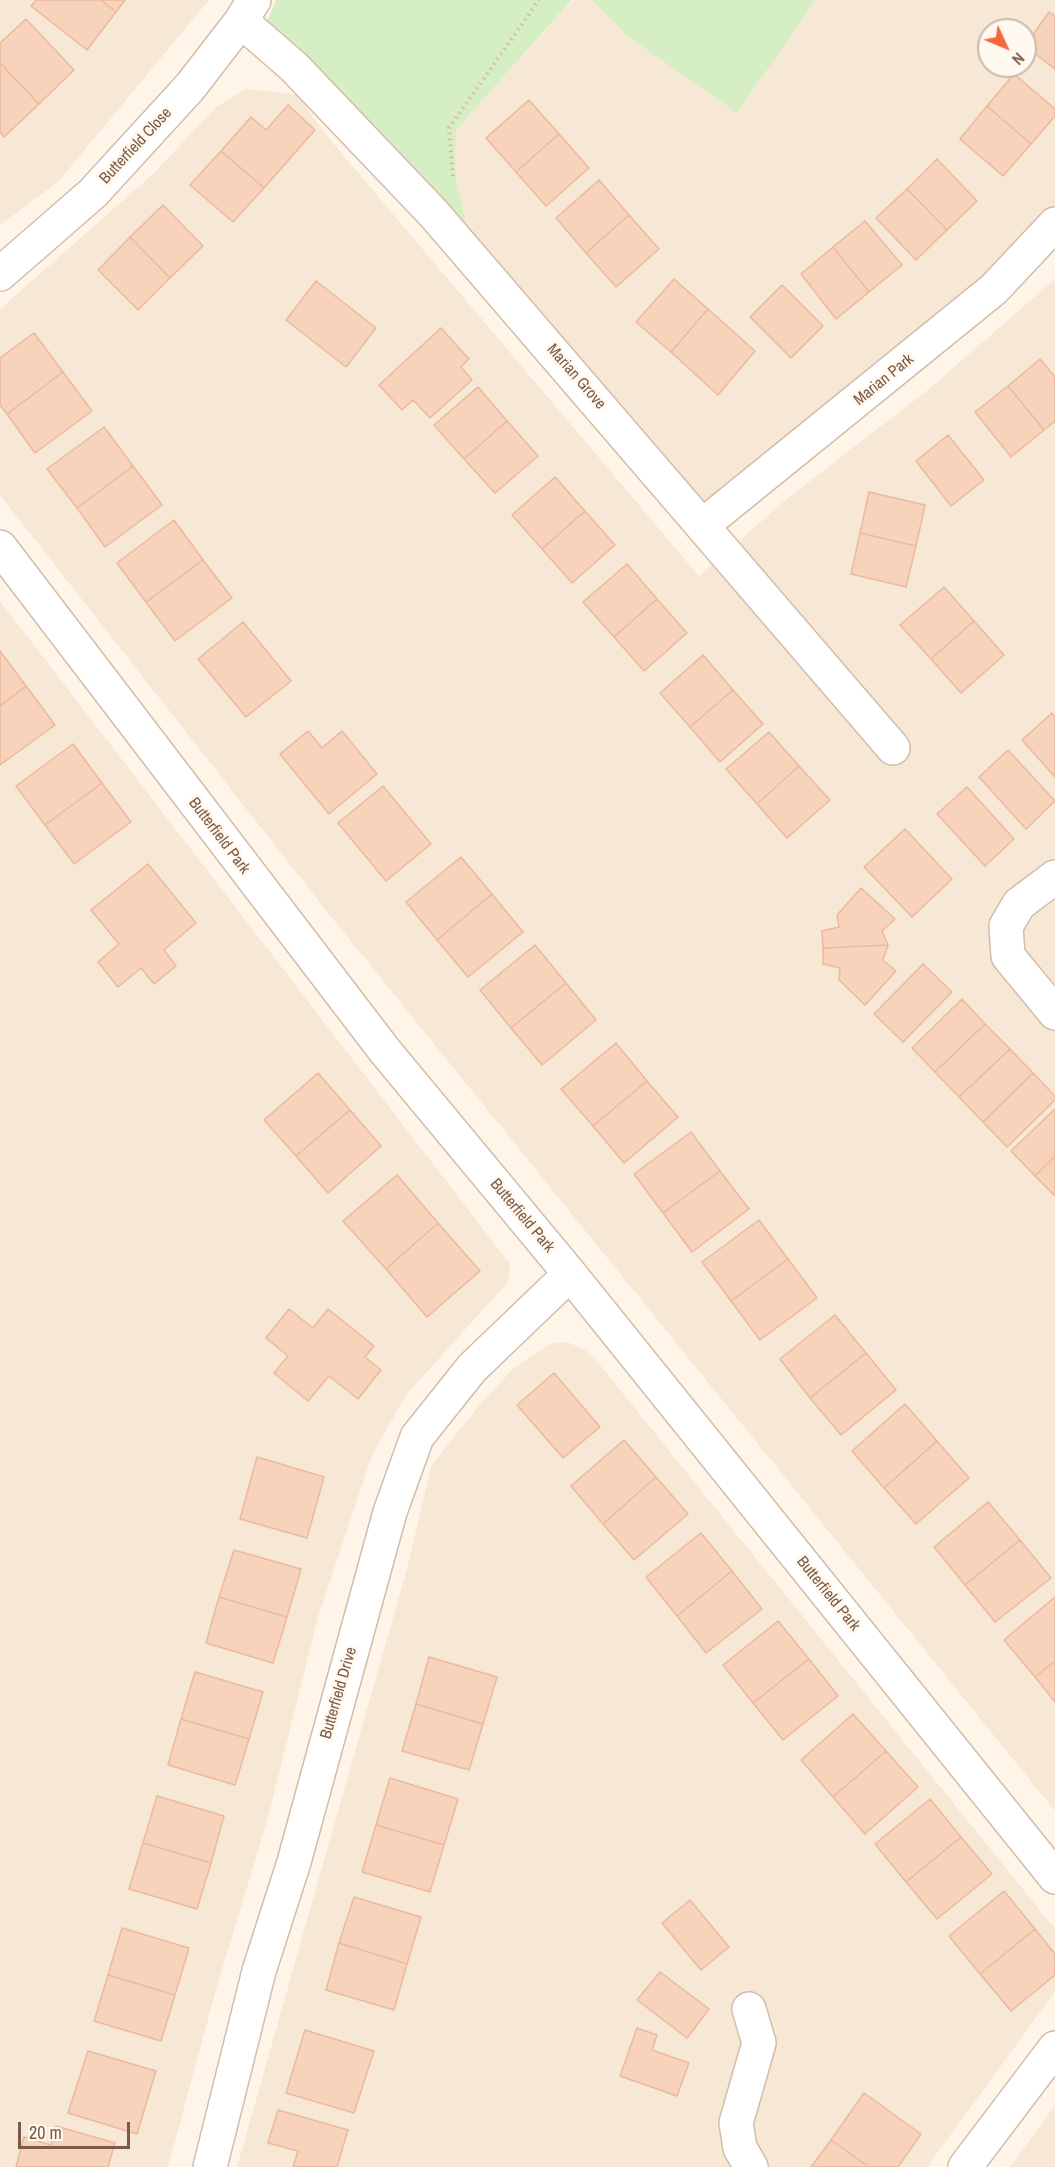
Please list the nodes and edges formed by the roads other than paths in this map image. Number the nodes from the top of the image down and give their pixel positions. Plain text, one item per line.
1 (247, 11) edge
2 (1055, 224) edge
3 (0, 274) edge
4 (703, 525) junction
5 (0, 547) edge
6 (893, 748) dead end
7 (1055, 877) edge
8 (1055, 1013) edge
9 (570, 1274) junction
10 (1055, 1877) edge
11 (749, 2009) dead end
12 (1055, 2048) edge
13 (210, 2167) edge
14 (752, 2167) edge
15 (965, 2167) edge

1 - 3 street, Butterfield Close
1 - 4 street, Marian Grove
2 - 4 street, Marian Park
4 - 6 street, Marian Grove
5 - 9 street, Butterfield Park
7 - 8 street
9 - 10 street, Butterfield Park
9 - 13 street, Butterfield Drive
11 - 14 street
12 - 15 street

